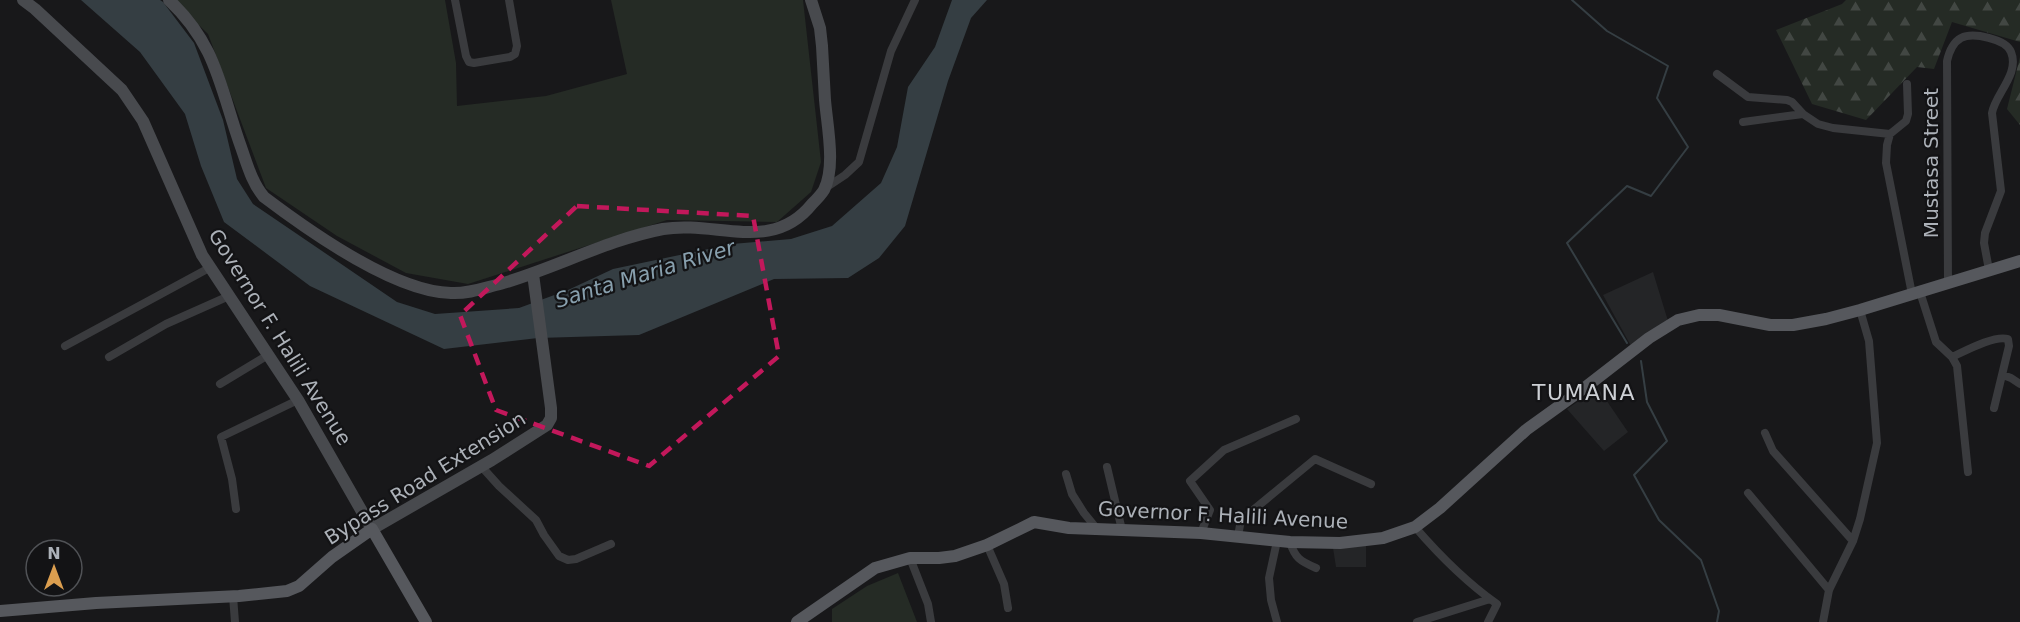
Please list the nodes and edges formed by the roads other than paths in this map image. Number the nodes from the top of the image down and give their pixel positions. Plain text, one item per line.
1 (23, 0) edge
2 (169, 0) edge
3 (455, 0) edge
4 (509, 0) edge
5 (811, 0) edge
6 (915, 0) edge
7 (1717, 74) dead end
8 (1907, 84) dead end
9 (1803, 114) junction
10 (1743, 122) dead end
11 (1890, 134) junction
12 (824, 190) junction
13 (2020, 261) edge
14 (211, 267) junction
15 (1989, 270) junction
16 (534, 280) junction
17 (1948, 284) junction
18 (1916, 293) junction
19 (229, 296) junction
20 (1860, 310) junction
21 (65, 346) dead end
22 (268, 355) junction
23 (108, 357) dead end
24 (1952, 357) junction
25 (2002, 375) junction
26 (220, 384) dead end
27 (2020, 384) edge
28 (298, 400) junction
29 (1994, 408) dead end
30 (1296, 420) dead end
31 (1765, 433) dead end
32 (481, 466) junction
33 (1107, 467) dead end
34 (1968, 471) dead end
35 (1066, 474) dead end
36 (1371, 484) dead end
37 (1748, 492) dead end
38 (236, 509) dead end
39 (1415, 527) junction
40 (372, 529) junction
41 (1097, 529) junction
42 (1122, 530) junction
43 (1201, 533) junction
44 (1238, 536) junction
45 (1284, 541) junction
46 (1853, 541) junction
47 (611, 544) dead end
48 (987, 545) junction
49 (910, 558) junction
50 (1316, 568) dead end
51 (1828, 590) junction
52 (233, 596) junction
53 (1494, 602) junction
54 (1008, 608) dead end
55 (0, 611) edge
56 (236, 622) edge
57 (426, 622) edge
58 (797, 622) edge
59 (931, 622) edge
60 (1277, 622) edge
61 (1417, 622) edge
62 (1488, 622) edge
63 (1823, 622) edge

1 - 14 street, Governor F. Halili Avenue
2 - 16 street
3 - 4 street
5 - 12 street
6 - 12 street
7 - 9 street
8 - 11 street
9 - 10 street
9 - 11 street
11 - 18 street
12 - 16 street
13 - 15 main road, Governor F. Halili Avenue
14 - 19 street, Governor F. Halili Avenue
14 - 21 street
15 - 17 main road, Governor F. Halili Avenue
15 - 17 street, Mustasa Street
16 - 32 street, Bypass Road Extension
17 - 18 main road, Governor F. Halili Avenue
18 - 20 main road, Governor F. Halili Avenue
18 - 24 street
19 - 22 street, Governor F. Halili Avenue
19 - 23 street
20 - 39 main road, Governor F. Halili Avenue
20 - 46 street
22 - 26 street
22 - 28 street, Governor F. Halili Avenue
24 - 25 street
24 - 34 street
25 - 27 street
25 - 29 street
28 - 38 street
28 - 40 street, Governor F. Halili Avenue
30 - 43 street
31 - 46 street
32 - 40 street, Bypass Road Extension
32 - 47 street
33 - 42 street
35 - 41 street
36 - 44 street
37 - 51 street
39 - 45 main road, Governor F. Halili Avenue
39 - 53 street
40 - 52 main road, Bypass Road Extension
40 - 57 main road, Governor F. Halili Avenue
41 - 42 main road, Governor F. Halili Avenue
41 - 48 main road, Governor F. Halili Avenue
42 - 43 main road, Governor F. Halili Avenue
43 - 44 main road, Governor F. Halili Avenue
44 - 45 main road, Governor F. Halili Avenue
45 - 50 street
45 - 60 street
46 - 51 street
48 - 49 main road, Governor F. Halili Avenue
48 - 54 street
49 - 58 main road, Governor F. Halili Avenue
49 - 59 street
51 - 63 street
52 - 55 main road, Bypass Road Extension
52 - 56 street
53 - 61 street
53 - 62 street

